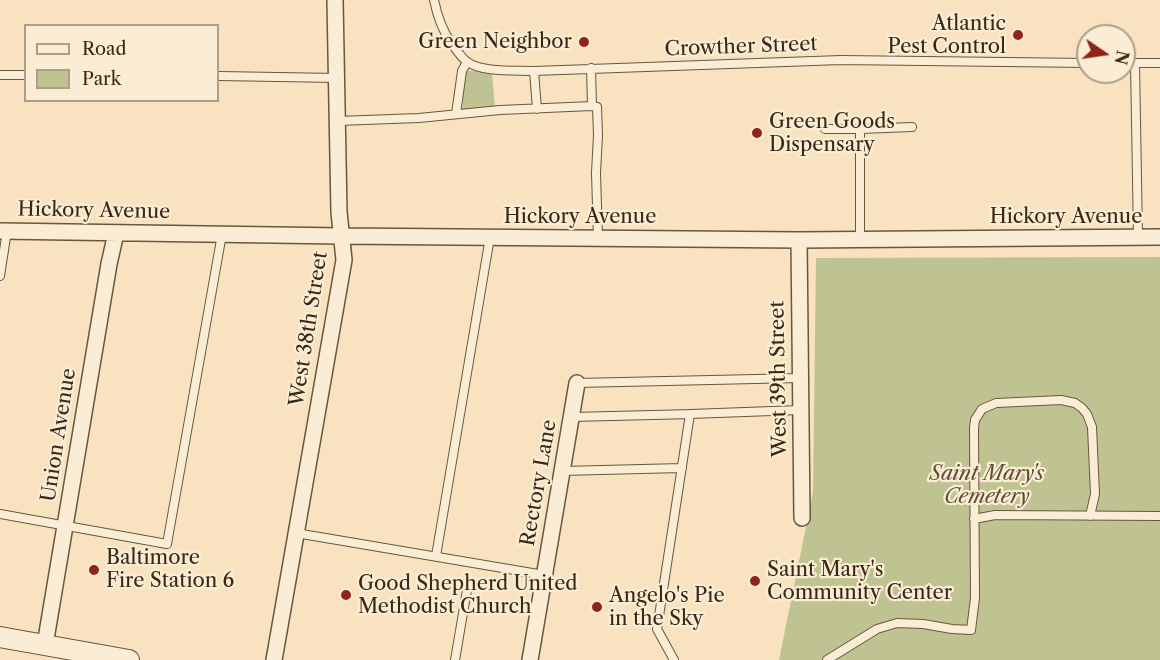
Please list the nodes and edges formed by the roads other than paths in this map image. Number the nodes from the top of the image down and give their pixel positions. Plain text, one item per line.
1 (335, 0) edge
2 (434, 0) edge
3 (467, 62) junction
4 (1076, 63) edge
5 (1136, 63) edge
6 (1160, 63) edge
7 (591, 68) junction
8 (534, 70) junction
9 (0, 75) edge
10 (24, 75) edge
11 (219, 76) edge
12 (337, 78) junction
13 (1135, 84) edge
14 (595, 107) junction
15 (537, 109) junction
16 (456, 114) junction
17 (337, 121) junction
18 (912, 127) dead end
19 (825, 129) dead end
20 (860, 129) junction
21 (4, 231) edge
22 (116, 233) junction
23 (222, 234) junction
24 (342, 236) junction
25 (490, 237) junction
26 (1138, 237) junction
27 (1160, 237) edge
28 (598, 238) junction
29 (860, 239) junction
30 (799, 240) junction
31 (0, 276) edge
32 (800, 378) junction
33 (577, 383) joint
34 (801, 410) junction
35 (693, 414) junction
36 (572, 417) junction
37 (682, 468) junction
38 (562, 471) junction
39 (0, 514) edge
40 (1090, 516) junction
41 (1160, 516) edge
42 (802, 518) dead end
43 (974, 519) junction
44 (66, 525) junction
45 (296, 532) junction
46 (436, 556) junction
47 (544, 575) junction
48 (468, 584) dead end
49 (0, 637) edge
50 (45, 645) junction
51 (129, 660) edge
52 (274, 660) edge
53 (455, 660) edge
54 (530, 660) edge
55 (674, 660) edge
56 (827, 660) edge

1 - 12 street, West 38th Street
2 - 3 lane
3 - 8 lane, Crowther Street
3 - 16 lane
4 - 7 lane, Crowther Street
5 - 6 lane
7 - 8 lane, Crowther Street
7 - 14 lane
8 - 15 lane
9 - 10 lane
11 - 12 lane
12 - 17 street, West 38th Street
13 - 26 lane
14 - 15 lane
14 - 28 lane
15 - 16 lane
16 - 17 lane
17 - 24 street, West 38th Street
18 - 20 lane
19 - 20 lane
20 - 29 lane
21 - 22 street, Hickory Avenue
21 - 31 lane
22 - 23 street, Hickory Avenue
22 - 44 street, Union Avenue
23 - 24 street, Hickory Avenue
23 - 44 lane
24 - 25 street, Hickory Avenue
24 - 45 street, West 38th Street
25 - 28 street, Hickory Avenue
25 - 46 lane
26 - 27 street, Hickory Avenue
26 - 29 street, Hickory Avenue
28 - 30 street, Hickory Avenue
29 - 30 street, Hickory Avenue
30 - 32 street, West 39th Street
32 - 33 lane
32 - 34 street, West 39th Street
33 - 36 street, Rectory Lane
34 - 35 lane
34 - 42 street, West 39th Street
35 - 36 lane
35 - 37 lane
36 - 38 street, Rectory Lane
37 - 38 lane
37 - 55 lane
38 - 47 street, Rectory Lane
39 - 44 lane
40 - 41 lane
40 - 43 lane
40 - 43 lane
43 - 56 lane
44 - 50 street, Union Avenue
45 - 46 lane
45 - 52 street, West 38th Street
46 - 47 lane
47 - 54 street, Rectory Lane
48 - 53 lane
49 - 50 street
50 - 51 street

